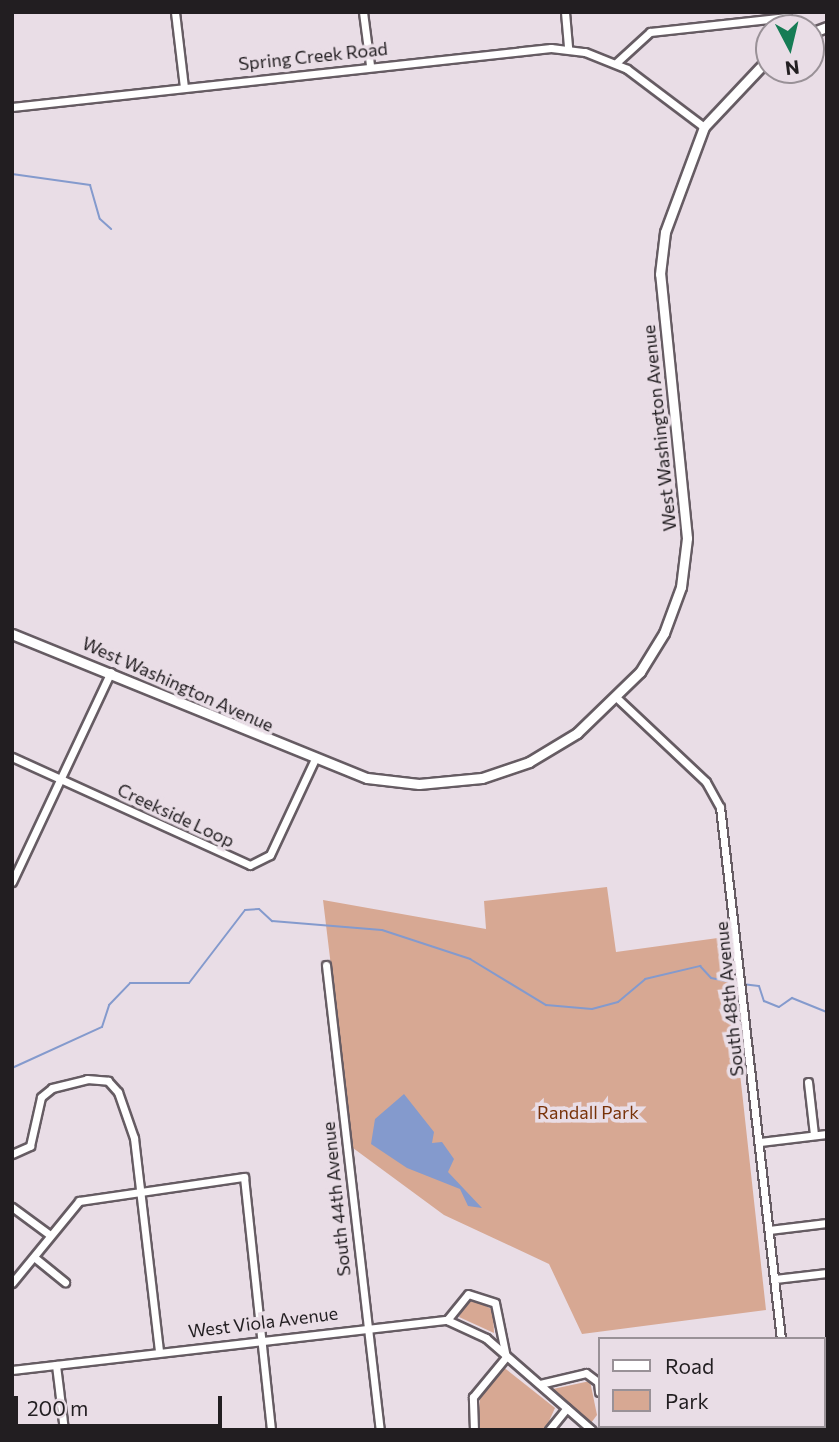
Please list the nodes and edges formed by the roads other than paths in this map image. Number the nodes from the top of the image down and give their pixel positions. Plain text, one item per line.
1 (175, 12) edge
2 (363, 12) edge
3 (565, 12) edge
4 (755, 21) edge
5 (568, 48) junction
6 (616, 63) junction
7 (370, 65) junction
8 (755, 73) edge
9 (184, 87) junction
10 (12, 107) edge
11 (704, 127) junction
12 (12, 634) edge
13 (111, 671) junction
14 (617, 698) junction
15 (12, 757) edge
16 (314, 761) junction
17 (62, 780) junction
18 (12, 882) edge
19 (326, 965) dead end
20 (808, 1082) dead end
21 (827, 1134) edge
22 (814, 1135) junction
23 (760, 1142) junction
24 (12, 1154) edge
25 (140, 1190) junction
26 (12, 1207) edge
27 (827, 1223) edge
28 (769, 1230) junction
29 (50, 1235) junction
30 (34, 1257) junction
31 (827, 1273) edge
32 (775, 1279) junction
33 (65, 1282) dead end
34 (12, 1283) edge
35 (447, 1320) junction
36 (366, 1327) junction
37 (781, 1337) edge
38 (261, 1339) junction
39 (159, 1350) junction
40 (506, 1357) junction
41 (56, 1365) junction
42 (12, 1370) edge
43 (540, 1384) junction
44 (598, 1387) edge
45 (567, 1408) junction
46 (64, 1430) edge
47 (271, 1430) edge
48 (380, 1430) edge
49 (474, 1430) edge
50 (549, 1430) edge
51 (592, 1430) edge

1 - 9 street
2 - 7 street
3 - 5 street
4 - 6 street
5 - 6 street, Spring Creek Road
5 - 7 street, Spring Creek Road
6 - 11 street, Spring Creek Road
7 - 9 street, Spring Creek Road
8 - 11 main road, West Washington Avenue
9 - 10 street, Spring Creek Road
11 - 14 main road, West Washington Avenue
12 - 13 main road, West Washington Avenue
13 - 16 main road, West Washington Avenue
13 - 17 street
14 - 16 main road, West Washington Avenue
14 - 23 street, South 48th Avenue
15 - 17 street, Creekside Loop
16 - 17 street, Creekside Loop
17 - 18 street
19 - 36 street, South 44th Avenue
20 - 22 street
21 - 22 street
22 - 23 street
23 - 28 street, South 48th Avenue
24 - 25 street
25 - 29 street
25 - 38 street
25 - 39 street
26 - 29 street
27 - 28 street
28 - 32 street, South 48th Avenue
29 - 30 street
30 - 33 street
30 - 34 street
31 - 32 street
32 - 37 street, South 48th Avenue
35 - 36 street, West Viola Avenue
35 - 40 street, West Viola Avenue
35 - 40 street
36 - 38 street, West Viola Avenue
36 - 48 street, South 44th Avenue
38 - 39 street, West Viola Avenue
38 - 47 street
39 - 41 street, West Viola Avenue
40 - 43 street, West Viola Avenue
40 - 49 street
41 - 42 street, West Viola Avenue
41 - 46 street
43 - 44 street
43 - 45 street, West Viola Avenue
45 - 50 street
45 - 51 street, West Viola Avenue

